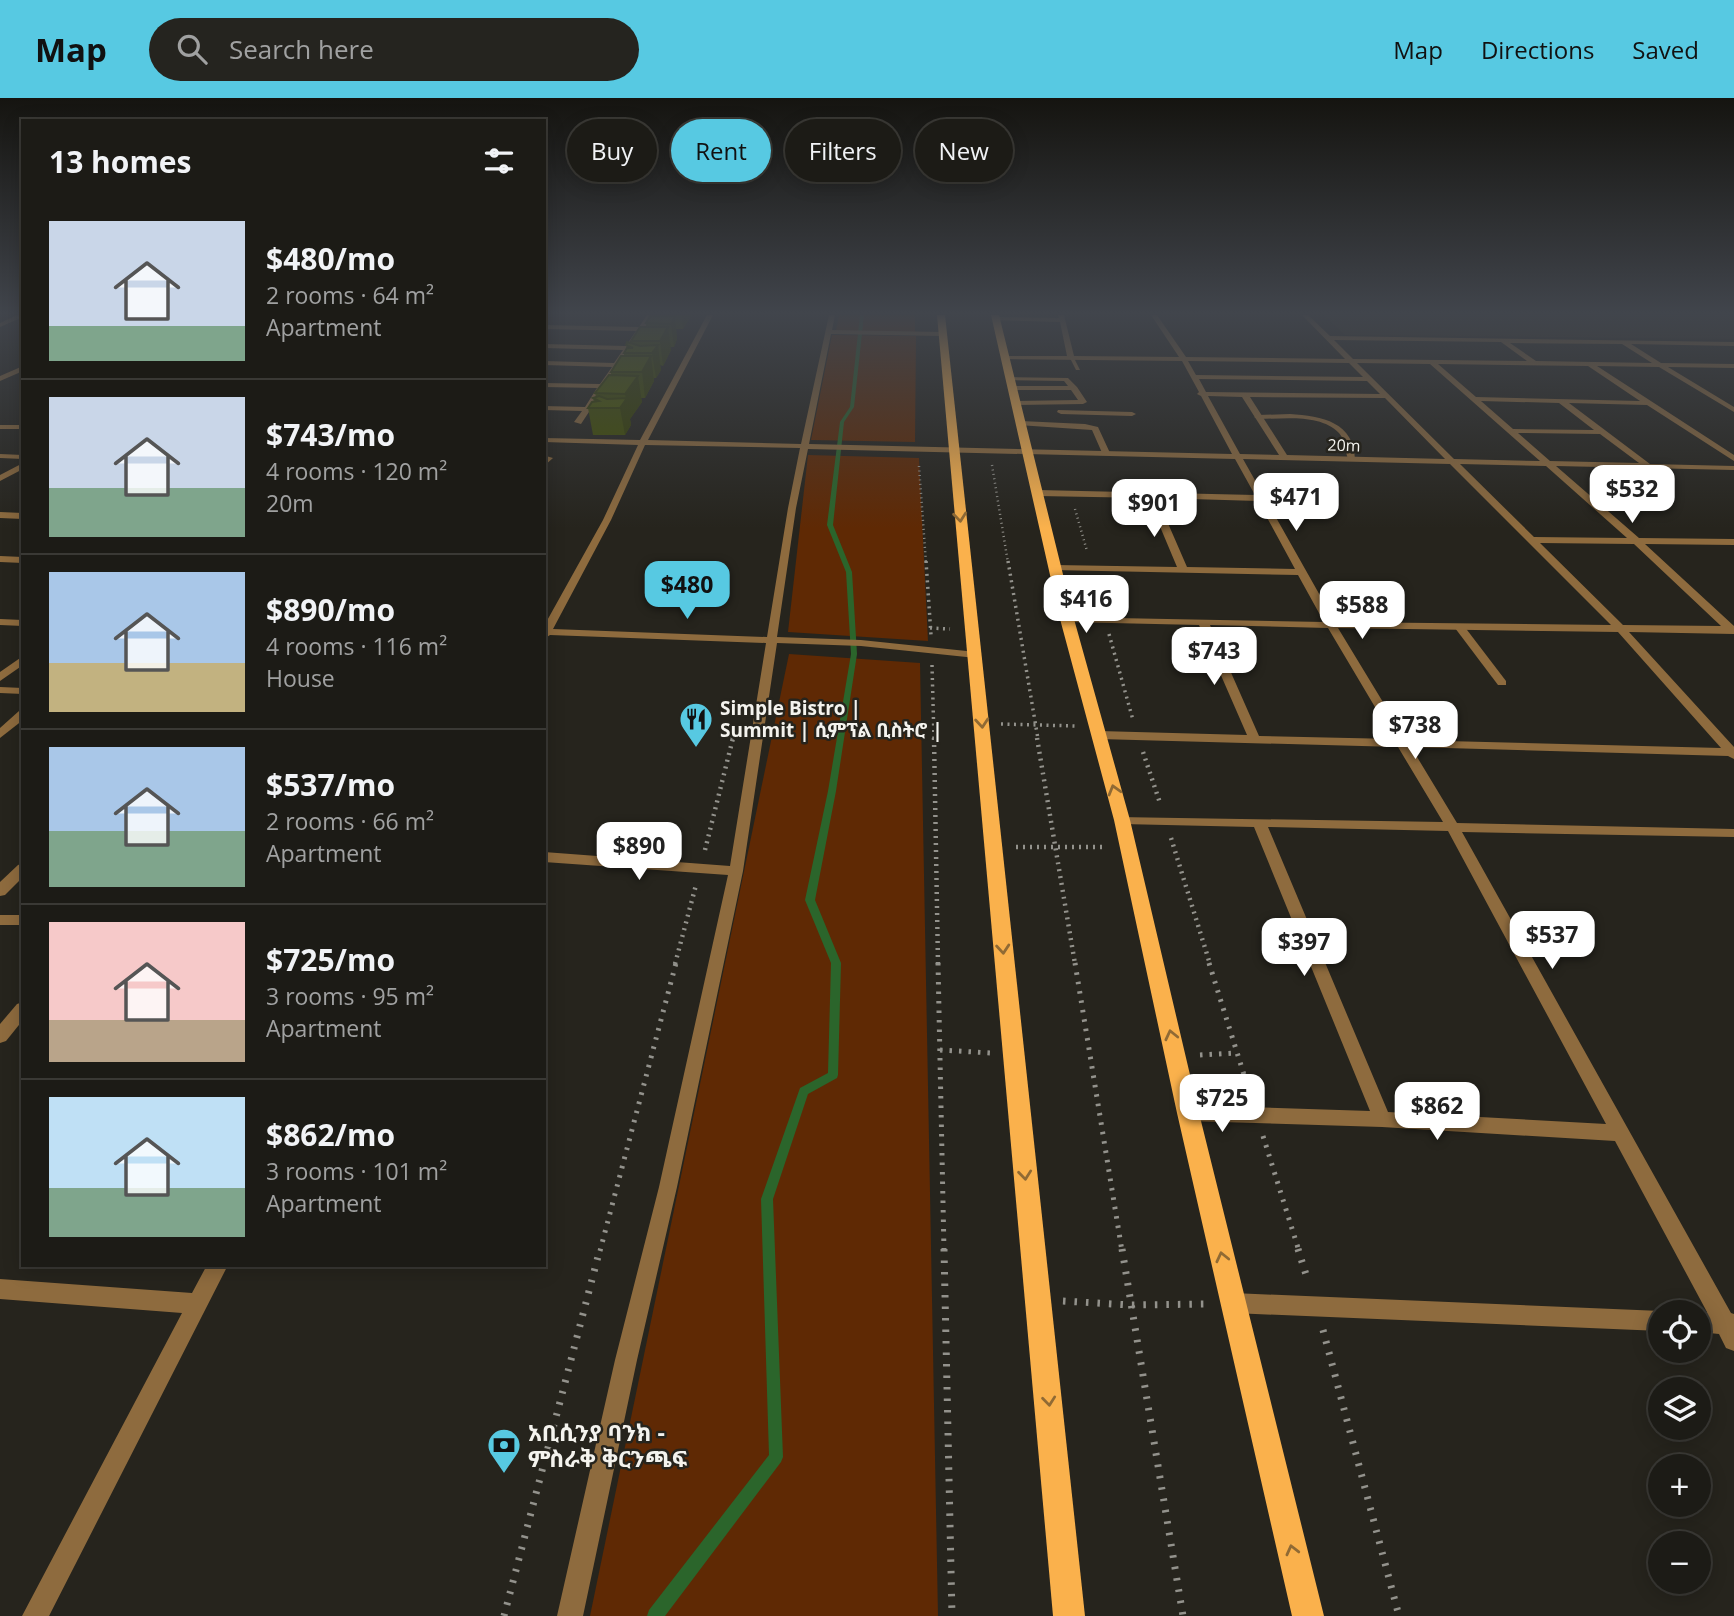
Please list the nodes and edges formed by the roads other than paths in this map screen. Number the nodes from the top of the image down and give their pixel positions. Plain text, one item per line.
1 (592, 386) edge
2 (601, 386) joint
3 (673, 386) edge
4 (817, 386) edge
5 (948, 386) edge
6 (1073, 386) edge
7 (1197, 386) edge
8 (1373, 386) edge
9 (1459, 386) edge
10 (1623, 386) edge
11 (1695, 386) edge
12 (1012, 388) joint
13 (1075, 388) junction
14 (1201, 394) junction
15 (1245, 395) junction
16 (1384, 396) junction
17 (1474, 399) junction
18 (1562, 401) junction
19 (1649, 403) junction
20 (1017, 406) junction
21 (546, 408) edge
22 (1732, 408) edge
23 (585, 409) junction
24 (1132, 414) dead end
25 (1258, 416) junction
26 (578, 422) dead end
27 (1021, 423) junction
28 (0, 427) edge
29 (21, 427) edge
30 (1510, 430) junction
31 (1603, 432) junction
32 (546, 440) edge
33 (644, 442) junction
34 (805, 445) junction
35 (953, 449) junction
36 (1028, 452) junction
37 (1106, 453) junction
38 (0, 456) edge
39 (1235, 456) junction
40 (21, 457) edge
41 (1284, 457) junction
42 (1352, 459) junction
43 (1734, 459) edge
44 (1453, 462) junction
45 (1549, 464) junction
46 (21, 466) edge
47 (1649, 467) junction
48 (1734, 468) edge
49 (0, 478) edge
50 (1038, 493) junction
51 (1151, 495) junction
52 (1259, 498) junction
53 (0, 515) edge
54 (21, 516) edge
55 (1530, 540) junction
56 (1635, 540) junction
57 (1721, 541) junction
58 (1734, 542) edge
59 (1734, 551) edge
60 (0, 558) edge
61 (21, 559) edge
62 (1055, 568) junction
63 (1184, 571) junction
64 (1301, 572) junction
65 (1068, 619) junction
66 (0, 622) edge
67 (1203, 622) junction
68 (21, 623) edge
69 (1331, 625) junction
70 (1460, 628) junction
71 (1621, 629) junction
72 (1733, 630) edge
73 (546, 631) edge
74 (546, 633) edge
75 (772, 640) junction
76 (976, 655) junction
77 (21, 661) edge
78 (0, 678) edge
79 (1502, 682) dead end
80 (0, 690) edge
81 (21, 691) edge
82 (21, 716) edge
83 (1098, 731) junction
84 (0, 734) edge
85 (1255, 740) junction
86 (1404, 744) junction
87 (1733, 753) edge
88 (1122, 820) junction
89 (1259, 824) junction
90 (1454, 829) junction
91 (1734, 833) edge
92 (546, 857) edge
93 (21, 870) edge
94 (736, 871) junction
95 (0, 891) edge
96 (0, 920) edge
97 (21, 920) edge
98 (21, 1010) edge
99 (0, 1036) edge
100 (1188, 1113) junction
101 (1382, 1119) junction
102 (1619, 1133) junction
103 (217, 1267) edge
104 (0, 1289) edge
105 (1233, 1303) junction
106 (198, 1304) junction
107 (1648, 1320) edge
108 (1711, 1325) edge
109 (1731, 1329) edge
110 (35, 1616) edge
111 (570, 1616) edge
112 (1069, 1616) edge
113 (1308, 1616) edge

1 - 2 street
2 - 23 street
3 - 33 street
4 - 34 street
5 - 35 main road
6 - 13 street
7 - 14 street
8 - 16 street
9 - 17 street
10 - 19 street
11 - 22 street
12 - 13 street
12 - 20 main road
13 - 20 street
14 - 15 street
14 - 39 street
15 - 16 street
15 - 25 street
16 - 44 street
17 - 18 street
17 - 30 street
18 - 19 street
18 - 31 street
19 - 43 street
20 - 24 street
20 - 27 main road
21 - 23 street
23 - 26 street
25 - 41 street
25 - 42 street
27 - 36 main road
27 - 37 street
28 - 29 street
30 - 31 street
30 - 45 street
31 - 47 street
32 - 33 street, 20m
33 - 34 street, 20m
33 - 73 street
34 - 35 street, 20m
34 - 75 street
35 - 36 street, 20m
35 -> 76 main road
36 - 37 street, 20m
36 - 50 main road
37 - 39 street, 20m
38 - 40 street
39 - 41 street, 20m
39 - 52 street
41 - 42 street, 20m
42 - 44 street, 20m
44 - 45 street, 20m
44 - 55 street
45 - 47 street, 20m
45 - 56 street
46 - 49 street
47 - 48 street, 20m
50 - 51 street
50 - 62 main road
51 - 52 street
51 - 63 street
52 - 64 street
53 - 54 street
55 - 56 street
55 - 71 street
56 - 57 street
56 - 72 street
57 - 58 street
57 - 59 street
60 - 61 street
62 - 63 street
62 - 65 main road
63 - 64 street
64 - 69 street
65 - 67 street
65 - 83 main road
66 - 68 street
67 - 69 street
67 - 85 street
69 - 70 street
69 - 86 street
70 - 71 street
70 - 79 street
71 - 72 street
71 - 87 street
74 - 75 street
75 - 76 street
75 - 94 street
76 -> 112 main road
77 - 78 street
80 - 81 street
82 - 84 street
83 - 85 street
88 -> 83 main road
85 - 86 street
86 - 87 street
86 - 90 street
88 - 89 street
100 -> 88 main road
89 - 90 street
89 - 101 street
90 - 91 street
90 - 102 street
92 - 94 street
93 - 95 street
94 - 111 street
96 - 97 street
98 - 99 street
100 - 101 street
105 -> 100 main road
101 - 102 street
102 - 109 street
103 - 106 street
104 - 106 street
105 - 107 street
113 -> 105 main road
106 - 110 street
108 - 109 street

